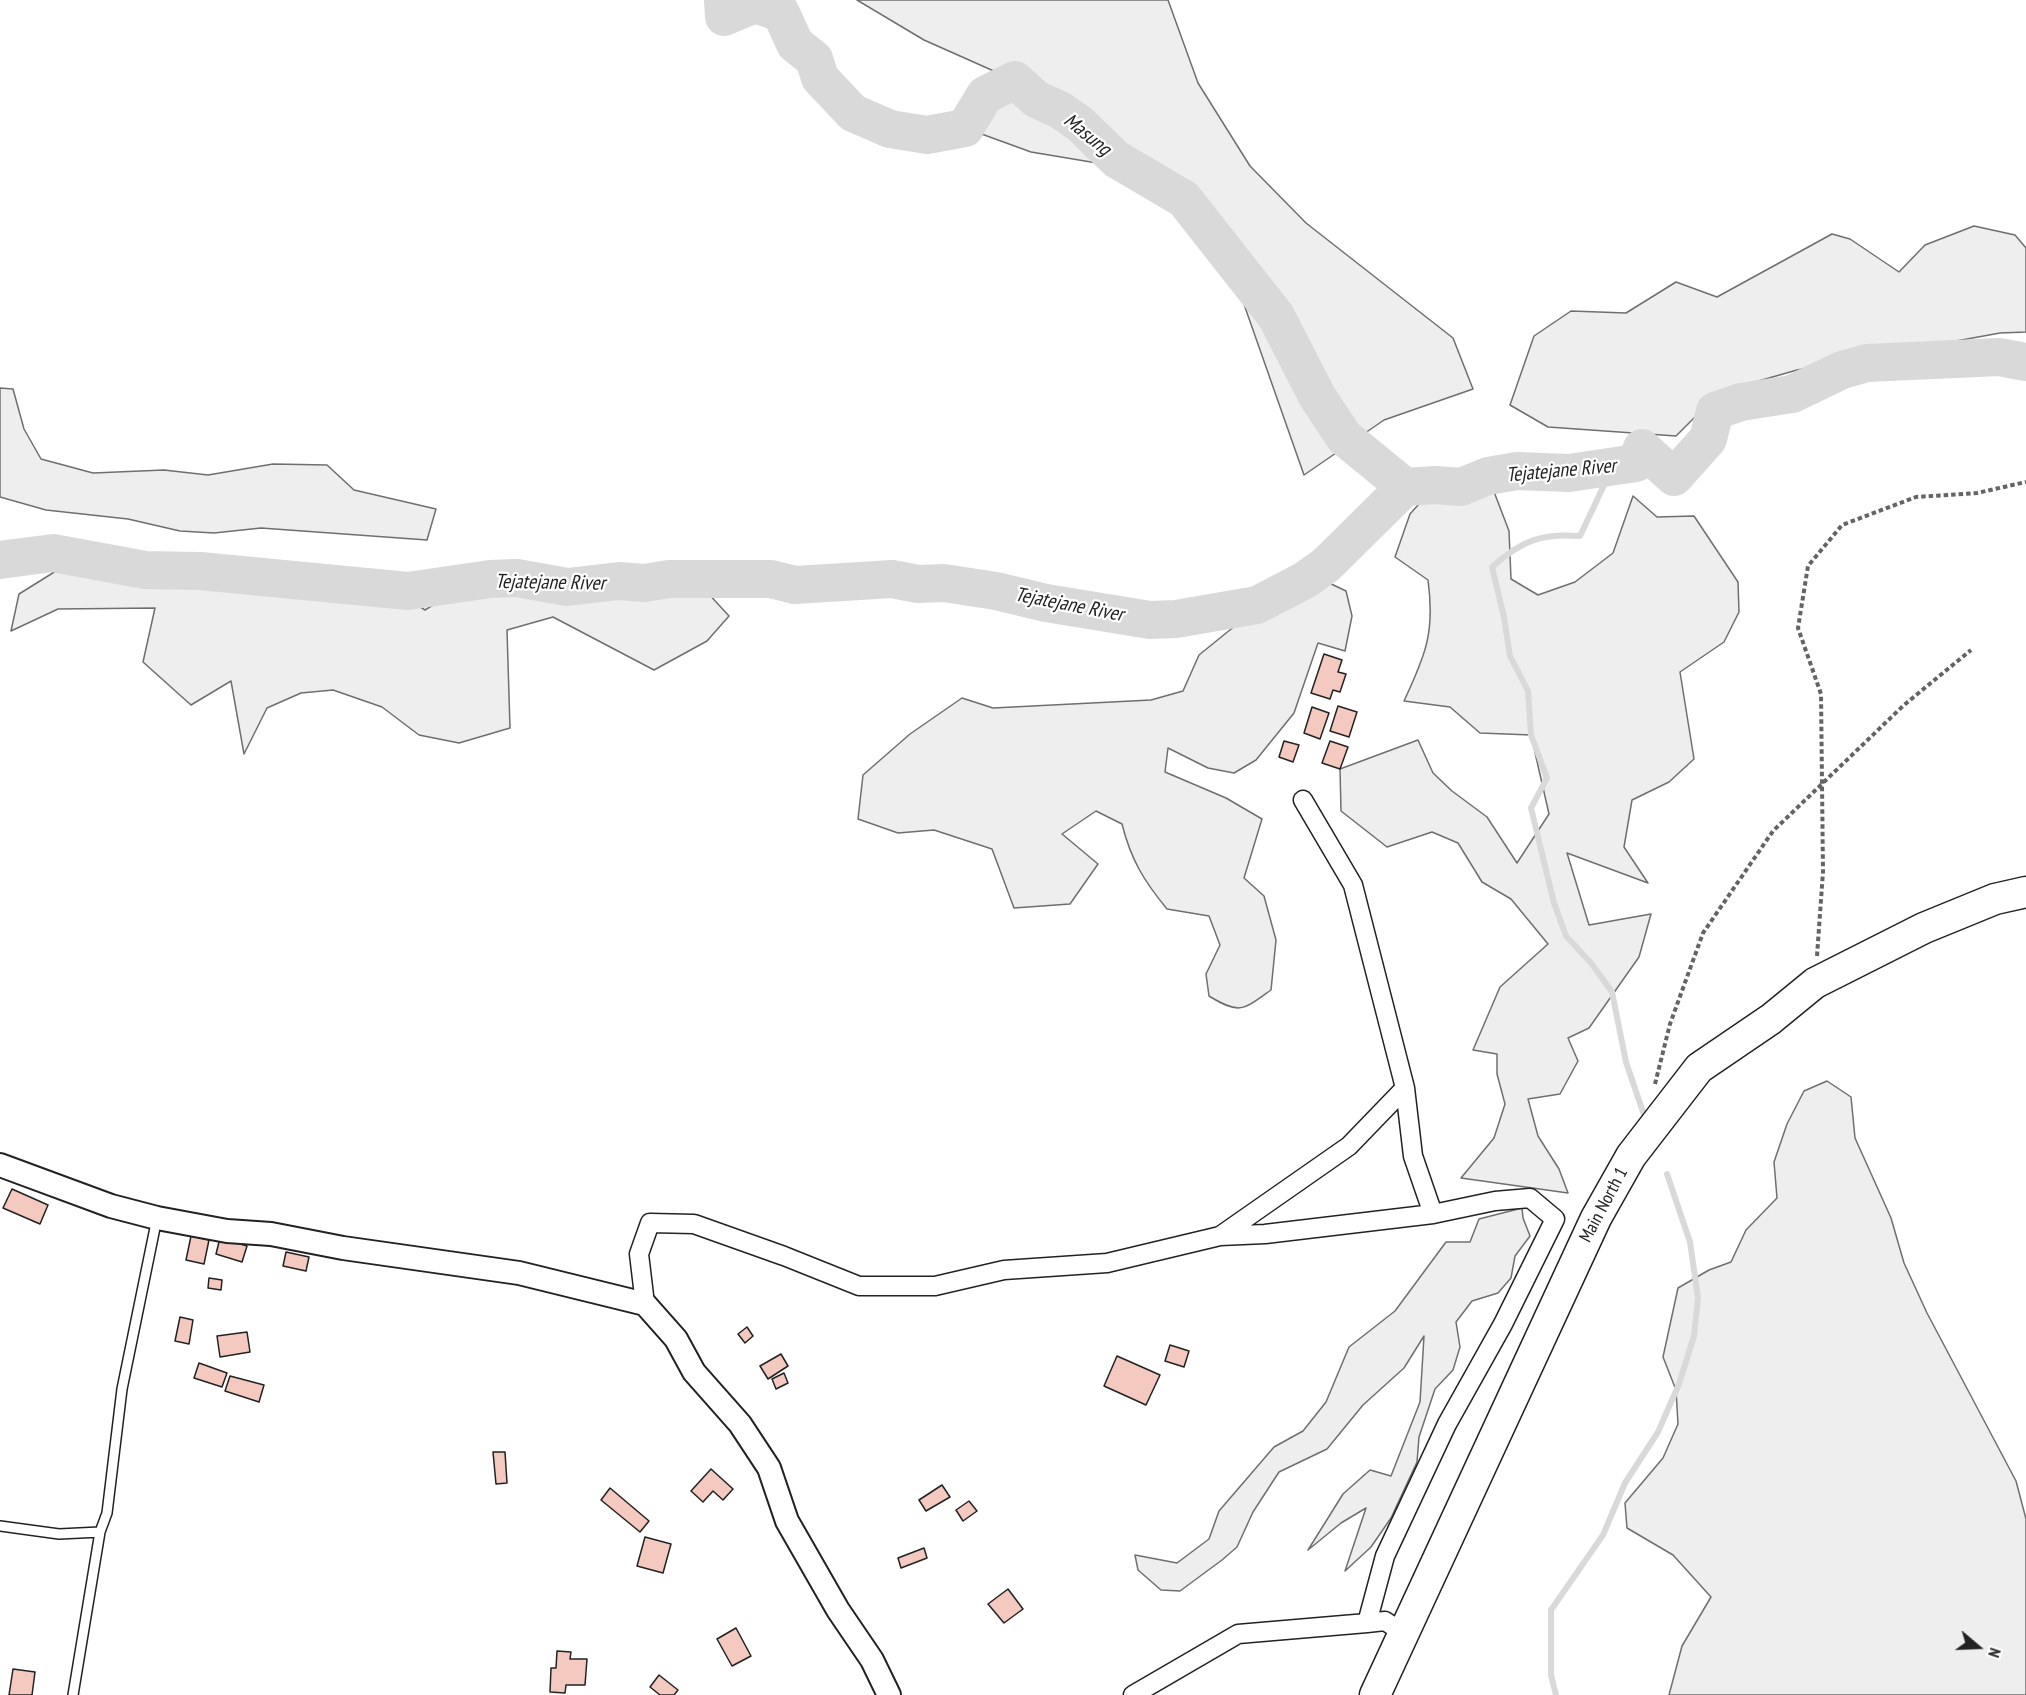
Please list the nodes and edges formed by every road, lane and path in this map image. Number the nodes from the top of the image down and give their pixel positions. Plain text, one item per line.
1 (2026, 482) edge
2 (1971, 650) dead end
3 (1822, 782) junction
4 (1303, 800) dead end
5 (2026, 892) edge
6 (1815, 983) junction
7 (1405, 1088) junction
8 (1658, 1118) junction
9 (0, 1165) edge
10 (1433, 1214) junction
11 (157, 1218) junction
12 (1220, 1236) junction
13 (645, 1304) junction
14 (0, 1526) edge
15 (100, 1532) junction
16 (1366, 1623) junction
17 (1405, 1634) junction
18 (73, 1695) edge
19 (889, 1695) edge
20 (1133, 1695) edge
21 (1375, 1695) edge

1 - 3 path
2 - 3 path
3 - 6 path
3 - 8 path
4 - 7 street
5 - 6 main road, Main North 1
6 - 8 main road, Main North 1
7 - 10 street
7 - 12 street
8 - 17 main road, Main North 1
9 - 11 street
10 - 12 street
10 - 16 street
11 - 13 street
11 - 15 lane
12 - 13 street
13 - 19 street
14 - 15 lane
15 - 18 lane
16 - 17 street
16 - 20 street
17 - 21 main road, Main North 1

